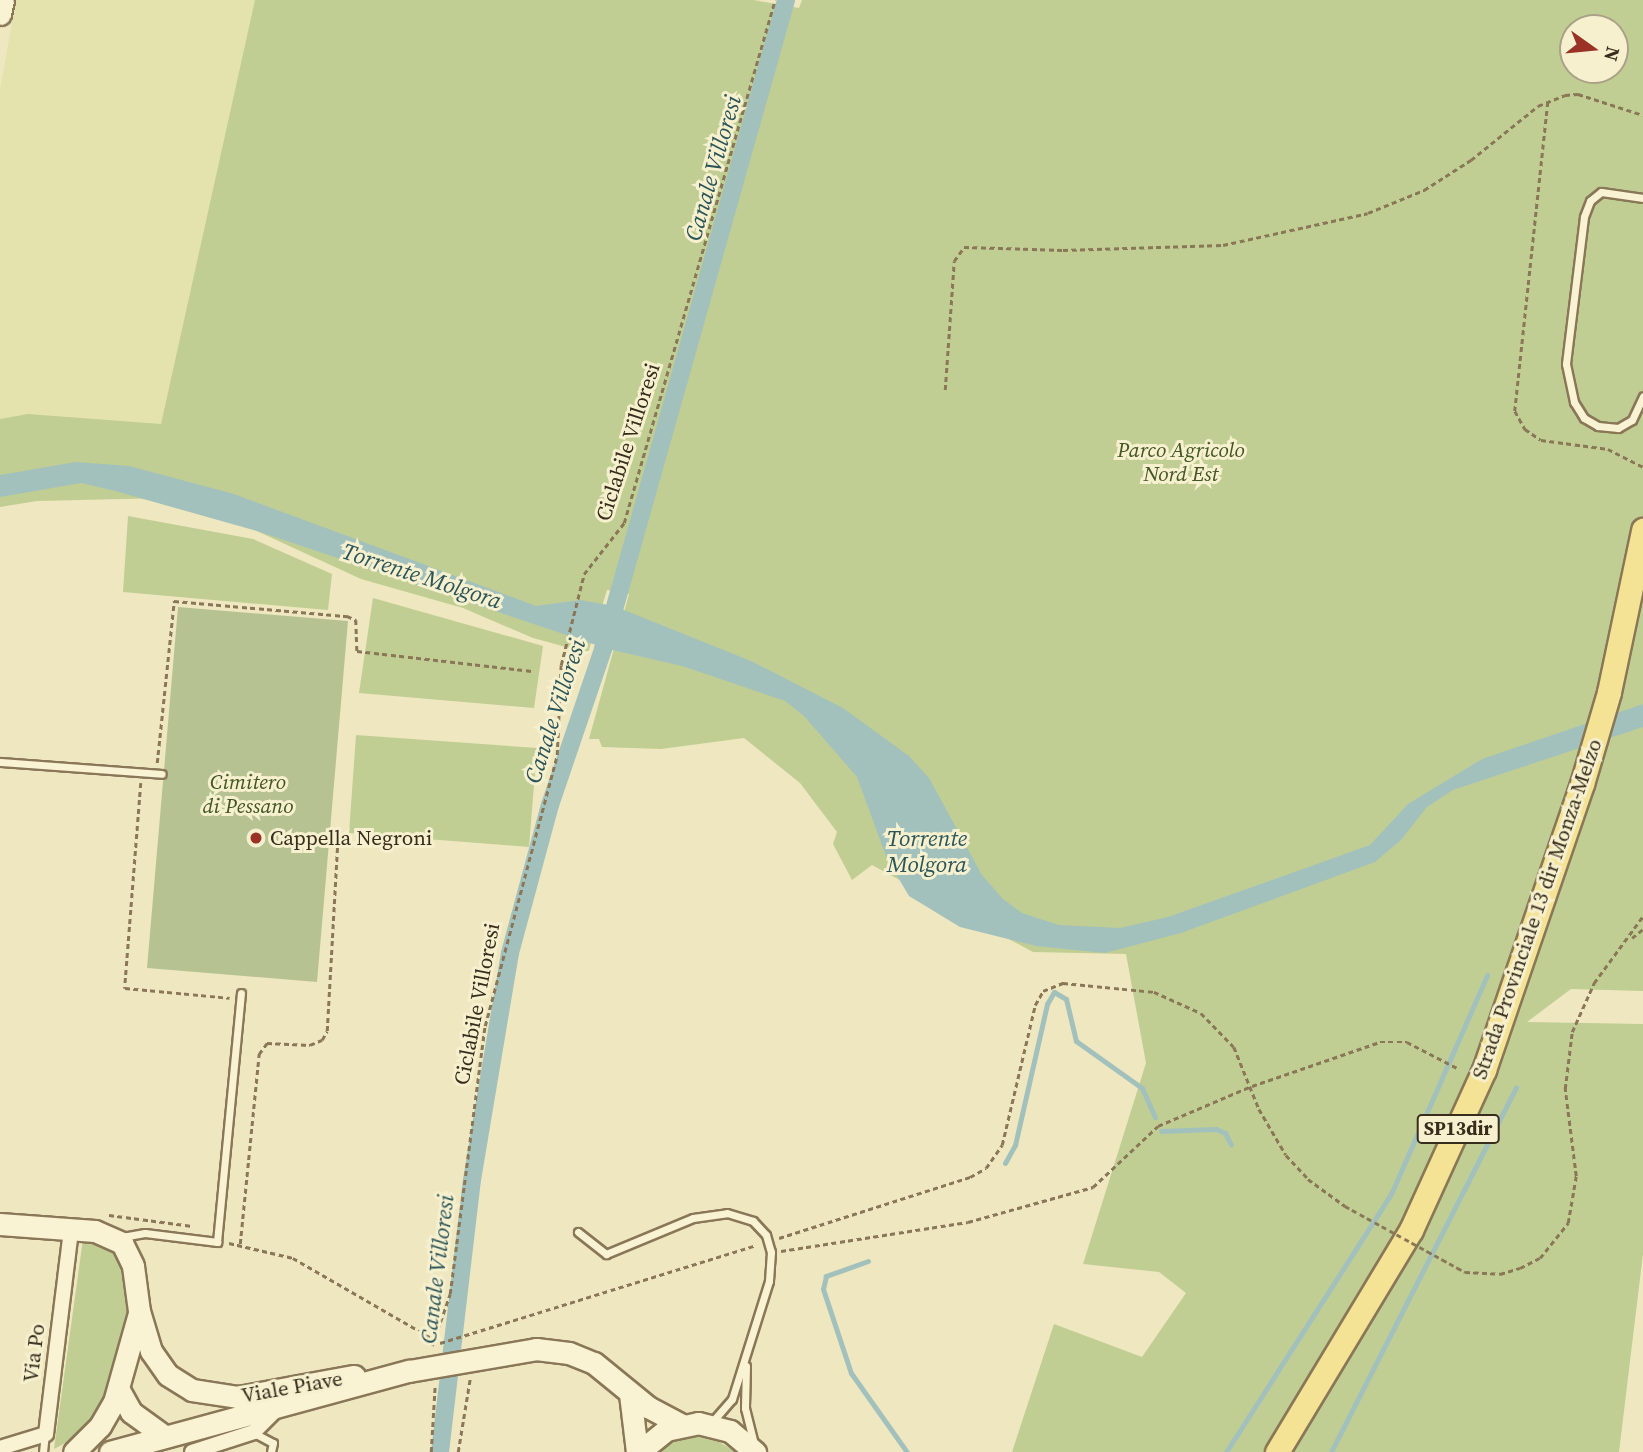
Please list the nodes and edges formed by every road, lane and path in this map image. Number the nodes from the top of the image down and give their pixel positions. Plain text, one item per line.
1 (3, 0) edge
2 (775, 0) edge
3 (0, 14) edge
4 (1548, 101) junction
5 (1643, 115) edge
6 (1643, 198) edge
7 (945, 390) dead end
8 (1643, 396) edge
9 (1643, 467) edge
10 (1643, 530) edge
11 (532, 671) dead end
12 (0, 762) edge
13 (142, 773) junction
14 (159, 774) joint
15 (338, 837) dead end
16 (1643, 916) edge
17 (1643, 929) edge
18 (1628, 940) junction
19 (241, 996) joint
20 (1459, 1069) dead end
21 (1252, 1086) junction
22 (96, 1214) dead end
23 (0, 1224) edge
24 (71, 1230) junction
25 (578, 1233) dead end
26 (116, 1238) junction
27 (197, 1239) junction
28 (769, 1241) junction
29 (217, 1242) junction
30 (240, 1244) junction
31 (771, 1252) junction
32 (139, 1311) junction
33 (434, 1341) junction
34 (445, 1353) junction
35 (747, 1354) junction
36 (468, 1358) junction
37 (408, 1371) junction
38 (435, 1386) dead end
39 (119, 1390) junction
40 (631, 1394) junction
41 (278, 1408) junction
42 (709, 1424) junction
43 (682, 1425) junction
44 (254, 1432) junction
45 (46, 1434) junction
46 (164, 1436) junction
47 (0, 1448) edge
48 (1277, 1451) edge
49 (43, 1452) edge
50 (74, 1452) edge
51 (110, 1452) edge
52 (192, 1452) edge
53 (271, 1452) edge
54 (431, 1452) edge
55 (458, 1452) edge
56 (638, 1452) edge
57 (756, 1452) edge

1 - 3 street
2 - 33 path, Ciclabile Villoresi
4 - 5 path
4 - 7 path
4 - 9 path
6 - 8 lane
10 - 48 main road, Strada Provinciale 13 dir Monza-Melzo / SP13dir
11 - 14 path
12 - 13 lane
13 - 14 lane
13 - 19 path
15 - 30 path
16 - 18 path
17 - 18 path
18 - 21 path, bridge
19 - 29 lane
20 - 21 path
21 - 28 path
21 - 31 path
22 - 27 path
23 - 24 street
24 - 26 street
24 - 45 street, Via Po
25 - 28 lane
26 - 27 lane
26 - 32 street, Viale Piave
27 - 29 lane
28 - 31 lane
28 - 34 path
29 - 30 path
30 - 33 path
31 - 35 lane
32 - 37 street, Viale Piave
32 - 39 street, Viale Piave
33 - 34 path
34 - 36 street
34 - 37 street
35 - 42 lane
35 - 57 lane
36 - 40 street
36 - 55 path
37 - 41 street
38 - 54 path
39 - 46 street
39 - 50 street, Viale Piave
40 - 43 street
40 - 56 street
41 - 44 street
41 - 46 street
42 - 43 street
42 - 57 street
43 - 56 street
44 - 52 street
44 - 53 lane
45 - 47 street
45 - 49 lane
46 - 51 street

